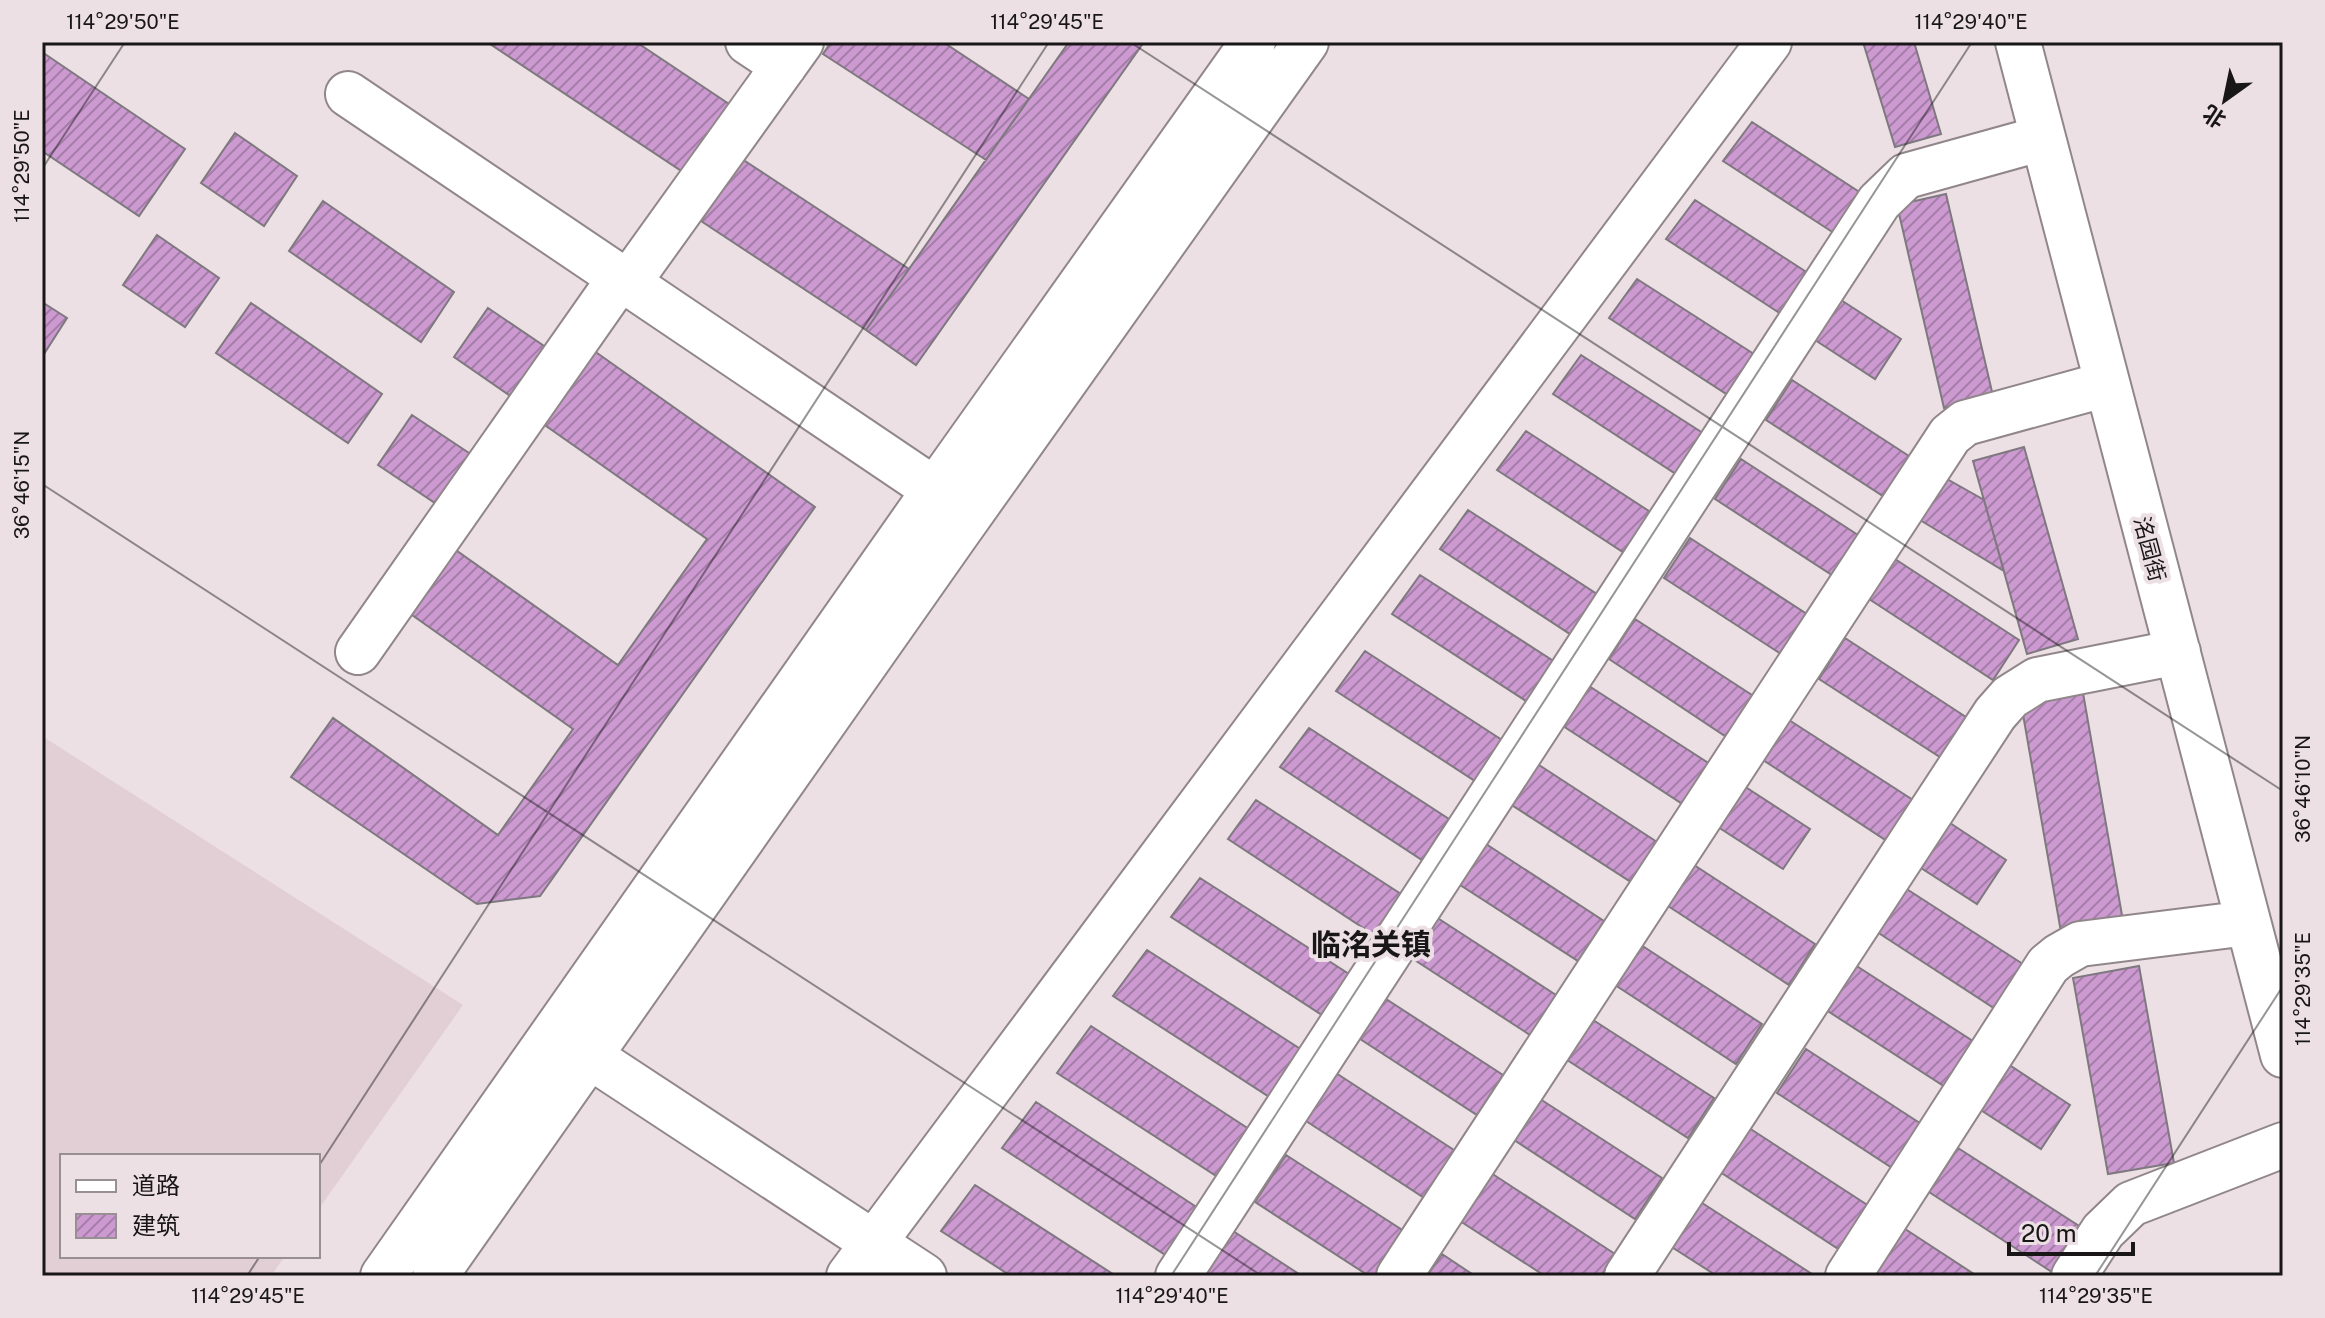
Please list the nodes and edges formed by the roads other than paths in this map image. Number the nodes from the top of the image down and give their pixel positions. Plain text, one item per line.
1 (748, 42) edge
2 (1253, 42) edge
3 (1306, 42) edge
4 (1769, 42) edge
5 (2018, 42) edge
6 (792, 54) edge
7 (348, 94) dead end
8 (2043, 138) junction
9 (624, 280) junction
10 (2107, 384) junction
11 (935, 490) junction
12 (358, 652) dead end
13 (2178, 652) junction
14 (2248, 923) junction
15 (554, 1033) junction
16 (2283, 1055) edge
17 (589, 1057) junction
18 (2283, 1145) edge
19 (861, 1259) edge
20 (383, 1276) edge
21 (435, 1276) edge
22 (924, 1276) edge
23 (1178, 1276) edge
24 (1399, 1276) edge
25 (1627, 1276) edge
26 (1848, 1276) edge
27 (2074, 1276) edge

1 - 6 street
2 - 11 street
3 - 17 street
4 - 19 street
5 - 8 street, 洺园街
6 - 9 street
7 - 9 street
8 - 10 street, 洺园街
8 - 23 street
9 - 11 street
9 - 12 street
10 - 13 street, 洺园街
10 - 24 street
11 - 15 street
13 - 14 street, 洺园街
13 - 25 street
14 - 16 street, 洺园街
14 - 26 street
15 - 17 street
15 - 20 street
17 - 19 street
17 - 21 street
18 - 27 street
19 - 22 street

